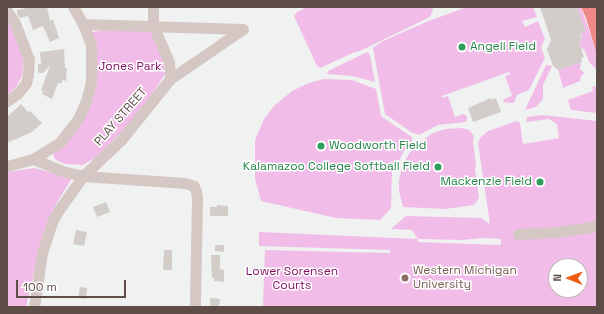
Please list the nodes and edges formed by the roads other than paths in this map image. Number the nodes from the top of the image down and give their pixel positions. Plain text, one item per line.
1 (73, 7) edge
2 (153, 7) edge
3 (7, 11) edge
4 (83, 24) junction
5 (153, 25) junction
6 (170, 79) junction
7 (7, 101) edge
8 (33, 159) junction
9 (7, 166) edge
10 (83, 176) junction
11 (597, 226) edge
12 (518, 234) dead end
13 (34, 307) edge
14 (195, 307) edge

1 - 4 street
2 - 5 street
3 - 7 street
4 - 5 street
4 - 8 street
5 - 6 street
5 - 6 street, PLAY STREET
6 - 10 street, PLAY STREET
8 - 9 street
8 - 10 street
10 - 13 street, PLAY STREET
10 - 14 street
11 - 12 street

